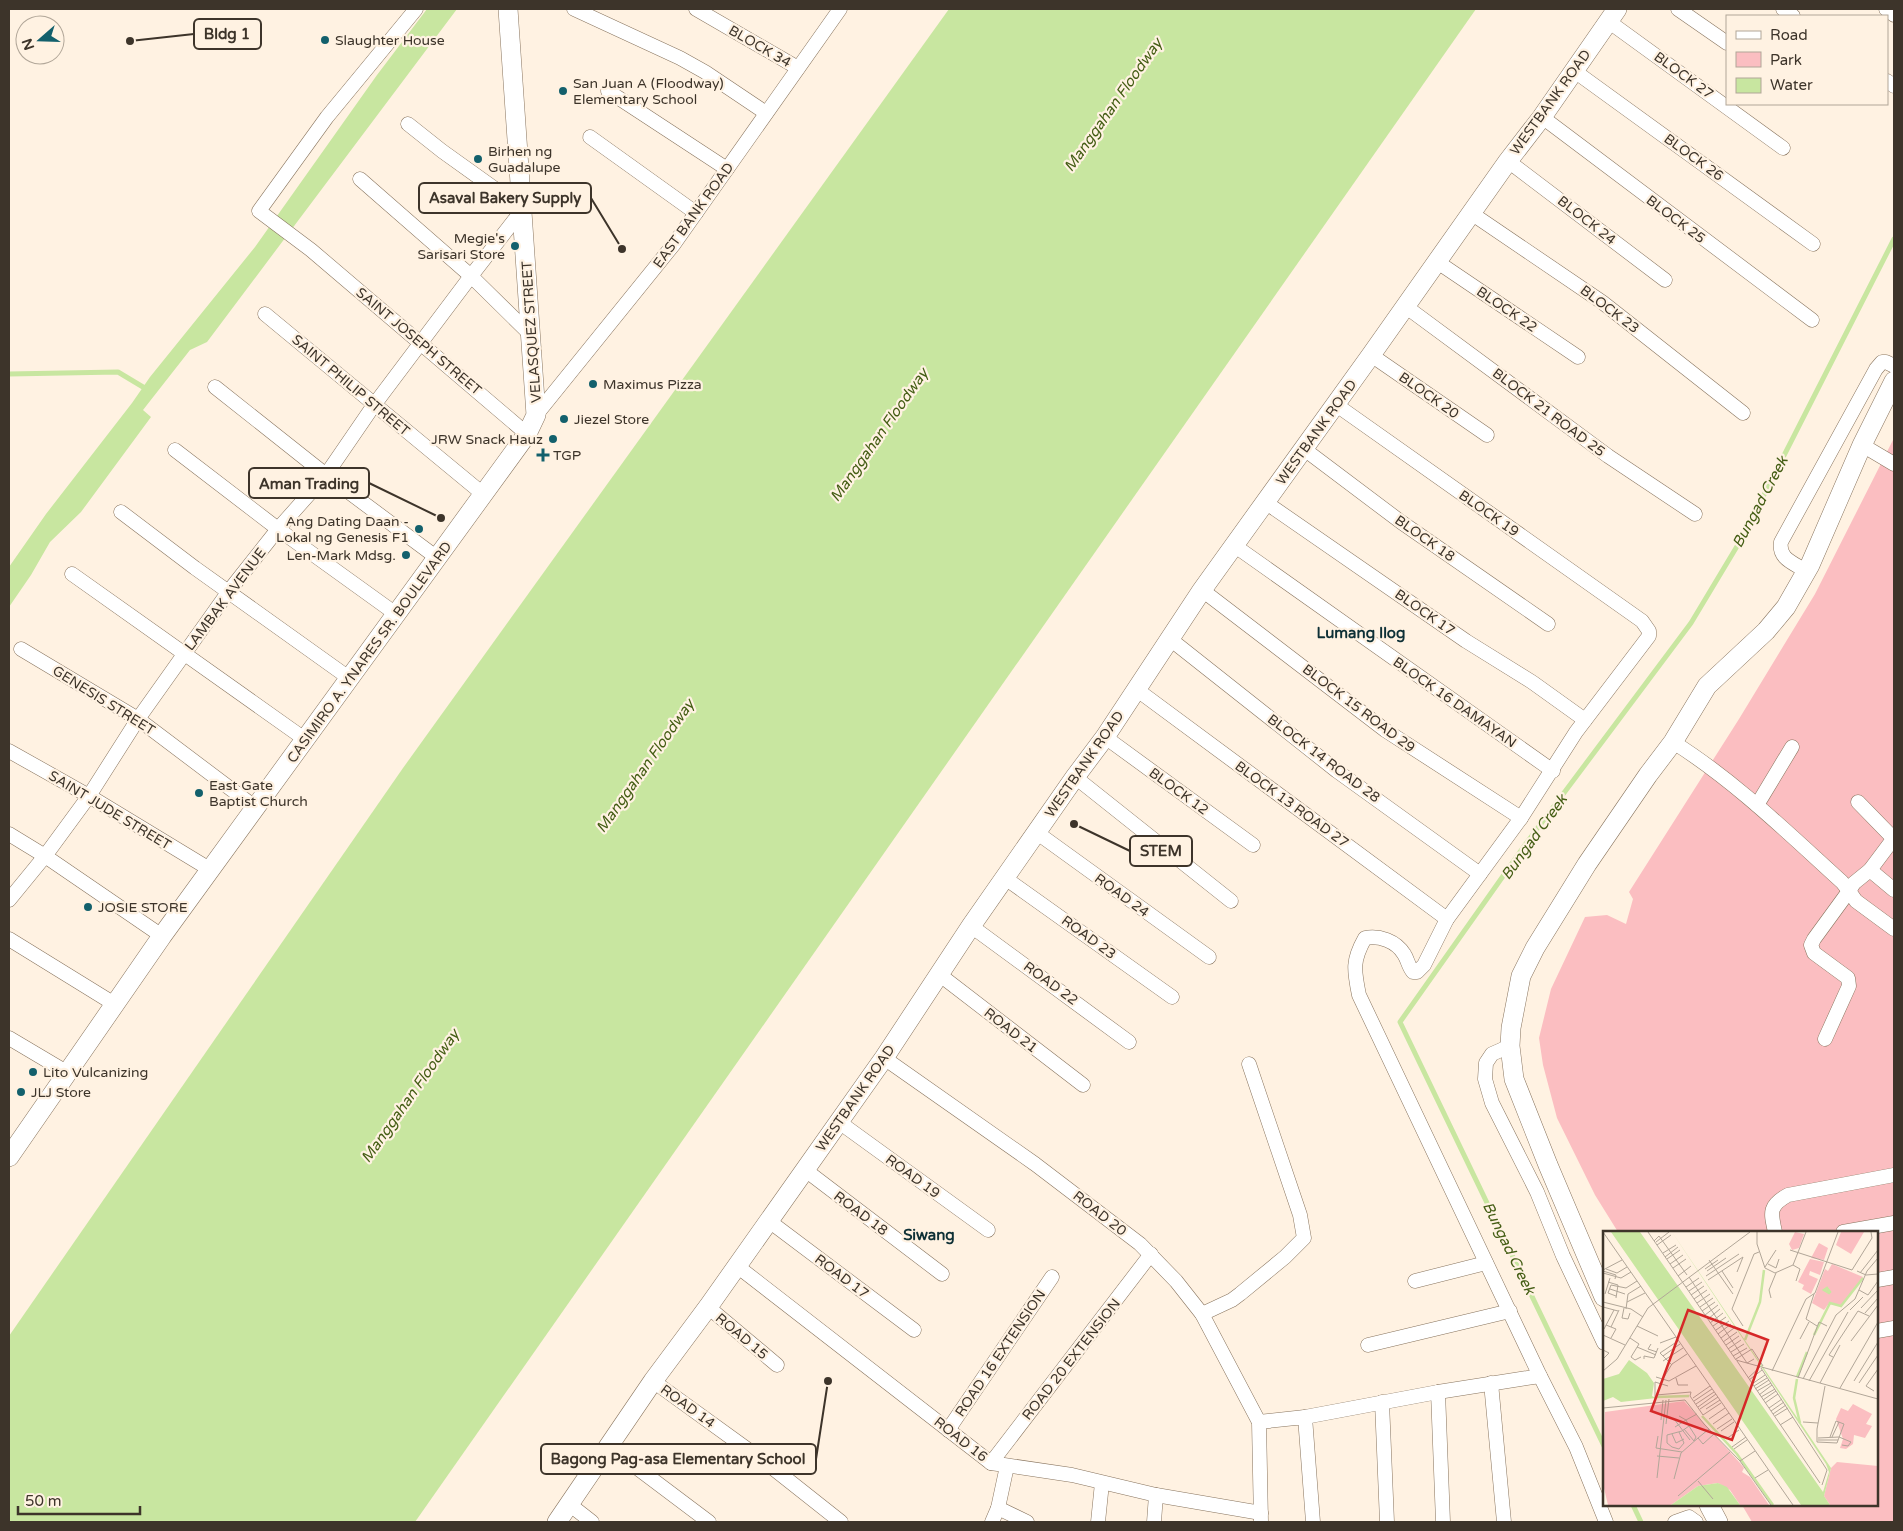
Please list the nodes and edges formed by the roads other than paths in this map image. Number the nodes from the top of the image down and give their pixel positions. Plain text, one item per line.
1 (416, 9) edge
2 (508, 9) edge
3 (574, 9) edge
4 (696, 9) edge
5 (840, 9) edge
6 (1678, 9) edge
7 (1886, 9) edge
8 (1612, 15) edge
9 (1894, 15) edge
10 (1726, 42) edge
11 (798, 68) junction
12 (1573, 70) junction
13 (608, 91) dead end
14 (1726, 104) edge
15 (1728, 105) edge
16 (766, 113) junction
17 (1542, 117) junction
18 (408, 124) dead end
19 (590, 137) dead end
20 (1783, 148) dead end
21 (1508, 160) junction
22 (727, 170) junction
23 (360, 179) dead end
24 (523, 209) junction
25 (696, 213) junction
26 (1471, 213) junction
27 (1813, 244) dead end
28 (1436, 261) junction
29 (471, 276) junction
30 (1665, 280) dead end
31 (1405, 306) junction
32 (265, 314) dead end
33 (1812, 320) dead end
34 (531, 335) junction
35 (422, 343) junction
36 (1372, 355) junction
37 (1578, 357) dead end
38 (1894, 366) edge
39 (215, 387) dead end
40 (1893, 389) edge
41 (1335, 404) junction
42 (374, 405) junction
43 (1743, 412) dead end
44 (536, 415) junction
45 (527, 434) junction
46 (1487, 435) dead end
47 (1862, 445) junction
48 (1304, 449) junction
49 (175, 450) dead end
50 (1894, 464) edge
51 (326, 474) junction
52 (483, 494) junction
53 (1265, 502) junction
54 (121, 512) dead end
55 (1695, 514) dead end
56 (278, 528) junction
57 (1235, 546) junction
58 (436, 557) junction
59 (1806, 571) junction
60 (72, 574) dead end
61 (1202, 590) junction
62 (229, 591) junction
63 (396, 614) junction
64 (1548, 624) dead end
65 (1170, 639) junction
66 (21, 648) dead end
67 (184, 652) junction
68 (349, 678) junction
69 (1136, 690) junction
70 (138, 719) junction
71 (1586, 720) junction
72 (1105, 737) junction
73 (306, 740) junction
74 (1673, 742) junction
75 (1792, 747) dead end
76 (9, 751) edge
77 (1553, 771) junction
78 (1075, 776) junction
79 (88, 796) junction
80 (1858, 802) dead end
81 (1757, 805) junction
82 (256, 808) junction
83 (1521, 818) junction
84 (1036, 832) junction
85 (9, 834) edge
86 (1894, 839) edge
87 (1253, 845) dead end
88 (45, 856) junction
89 (211, 870) junction
90 (1870, 870) junction
91 (1480, 874) junction
92 (1005, 878) junction
93 (1894, 890) edge
94 (1849, 891) junction
95 (9, 900) edge
96 (1231, 901) dead end
97 (1447, 919) junction
98 (971, 926) junction
99 (1894, 929) edge
100 (162, 936) junction
101 (9, 939) edge
102 (1209, 957) dead end
103 (940, 975) junction
104 (1172, 997) dead end
105 (116, 1005) junction
106 (9, 1038) edge
107 (1825, 1039) dead end
108 (1129, 1042) dead end
109 (1510, 1046) junction
110 (884, 1058) junction
111 (1249, 1064) dead end
112 (68, 1073) junction
113 (1083, 1085) dead end
114 (839, 1122) junction
115 (14, 1138) edge
116 (9, 1157) edge
117 (804, 1169) junction
118 (1894, 1175) edge
119 (769, 1221) junction
120 (1894, 1223) edge
121 (988, 1230) dead end
122 (1775, 1231) edge
123 (1849, 1231) edge
124 (1151, 1254) junction
125 (1486, 1263) junction
126 (737, 1266) junction
127 (942, 1274) dead end
128 (1052, 1277) dead end
129 (1894, 1277) edge
130 (1878, 1280) edge
131 (1415, 1281) dead end
132 (1603, 1292) edge
133 (708, 1308) junction
134 (1510, 1311) junction
135 (1202, 1314) junction
136 (1894, 1328) edge
137 (914, 1330) dead end
138 (1878, 1331) edge
139 (1603, 1341) edge
140 (1368, 1345) dead end
141 (777, 1365) dead end
142 (1540, 1376) junction
143 (653, 1381) junction
144 (1491, 1383) junction
145 (1438, 1392) junction
146 (1382, 1402) junction
147 (1305, 1417) junction
148 (1259, 1422) junction
149 (948, 1430) junction
150 (608, 1446) junction
151 (990, 1463) junction
152 (1007, 1466) junction
153 (1102, 1484) junction
154 (1156, 1495) junction
155 (569, 1504) junction
156 (1710, 1506) edge
157 (998, 1508) junction
158 (1689, 1515) edge
159 (1261, 1518) edge
160 (557, 1522) edge
161 (592, 1522) edge
162 (709, 1522) edge
163 (841, 1522) edge
164 (992, 1522) edge
165 (1027, 1522) edge
166 (1098, 1522) edge
167 (1154, 1522) edge
168 (1312, 1522) edge
169 (1387, 1522) edge
170 (1444, 1522) edge
171 (1504, 1522) edge
172 (1606, 1522) edge
173 (1674, 1522) edge
174 (1718, 1522) edge

1 - 35 street, SAINT JOSEPH STREET
2 - 24 street, VELASQUEZ STREET
3 - 16 street
4 - 11 street, BLOCK 34
5 - 11 street, EAST BANK ROAD
6 - 10 street
7 - 9 street
8 - 12 street, WESTBANK ROAD
8 - 14 street, BLOCK 27
11 - 16 street, EAST BANK ROAD
12 - 17 street, WESTBANK ROAD
12 - 27 street, BLOCK 26
13 - 22 street
15 - 20 street, BLOCK 27
16 - 22 street, EAST BANK ROAD
17 - 21 street, WESTBANK ROAD
17 - 33 street, BLOCK 25
18 - 24 street
19 - 25 street
21 - 26 street, WESTBANK ROAD
21 - 30 street, BLOCK 24
22 - 25 street, EAST BANK ROAD
23 - 29 street
24 - 29 street, LAMBAK AVENUE
24 - 34 street, VELASQUEZ STREET
25 - 44 street, EAST BANK ROAD
26 - 28 street, WESTBANK ROAD
26 - 43 street, BLOCK 23
28 - 31 street, WESTBANK ROAD
28 - 37 street, BLOCK 22
29 - 34 street
29 - 35 street, LAMBAK AVENUE
31 - 36 street, WESTBANK ROAD
31 - 55 street, BLOCK 21 ROAD 25
32 - 42 street, SAINT PHILIP STREET
34 - 44 street, VELASQUEZ STREET
35 - 42 street, LAMBAK AVENUE
35 - 45 street, SAINT JOSEPH STREET
36 - 41 street, WESTBANK ROAD
36 - 46 street, BLOCK 20
38 - 59 street
39 - 51 street
40 - 47 street
41 - 48 street, WESTBANK ROAD
41 - 71 street, BLOCK 19
42 - 51 street, LAMBAK AVENUE
42 - 52 street, SAINT PHILIP STREET
44 - 45 street, CASIMIRO A. YNARES SR. BOULEVARD
45 - 52 street, CASIMIRO A. YNARES SR. BOULEVARD
47 - 50 street
47 - 59 street
48 - 53 street, WESTBANK ROAD
48 - 64 street, BLOCK 18
49 - 56 street
51 - 56 street, LAMBAK AVENUE
51 - 58 street
52 - 58 street, CASIMIRO A. YNARES SR. BOULEVARD
53 - 57 street, WESTBANK ROAD
53 - 71 street, BLOCK 17
54 - 62 street
56 - 62 street, LAMBAK AVENUE
56 - 63 street
57 - 61 street, WESTBANK ROAD
57 - 77 street, BLOCK 16 DAMAYAN
58 - 63 street, CASIMIRO A. YNARES SR. BOULEVARD
59 - 74 street
60 - 67 street
61 - 65 street, WESTBANK ROAD
61 - 83 street, BLOCK 15 ROAD 29
62 - 67 street, LAMBAK AVENUE
62 - 68 street
63 - 68 street, CASIMIRO A. YNARES SR. BOULEVARD
65 - 69 street, WESTBANK ROAD
65 - 91 street, BLOCK 14 ROAD 28
66 - 70 street, GENESIS STREET
67 - 70 street, LAMBAK AVENUE
67 - 73 street
68 - 73 street, CASIMIRO A. YNARES SR. BOULEVARD
69 - 72 street, WESTBANK ROAD
69 - 97 street, BLOCK 13 ROAD 27
70 - 79 street, LAMBAK AVENUE
70 - 82 street, GENESIS STREET
71 - 77 street
72 - 78 street, WESTBANK ROAD
72 - 87 street, BLOCK 12
73 - 82 street, CASIMIRO A. YNARES SR. BOULEVARD
74 - 81 street
74 - 109 street
75 - 81 street
76 - 79 street, SAINT JUDE STREET
77 - 83 street
78 - 84 street, WESTBANK ROAD
78 - 96 street
79 - 88 street, LAMBAK AVENUE
79 - 89 street, SAINT JUDE STREET
80 - 86 street
81 - 94 street
82 - 89 street, CASIMIRO A. YNARES SR. BOULEVARD
83 - 91 street
84 - 92 street, WESTBANK ROAD
84 - 102 street, ROAD 24
85 - 88 street
86 - 90 street
88 - 95 street, LAMBAK AVENUE
88 - 100 street
89 - 100 street, CASIMIRO A. YNARES SR. BOULEVARD
90 - 93 street
90 - 94 street
91 - 97 street
92 - 98 street, WESTBANK ROAD
92 - 104 street, ROAD 23
94 - 99 street
94 - 107 street
97 - 125 street
98 - 103 street, WESTBANK ROAD
98 - 108 street, ROAD 22
100 - 105 street, CASIMIRO A. YNARES SR. BOULEVARD
101 - 105 street
103 - 110 street, WESTBANK ROAD
103 - 113 street, ROAD 21
105 - 112 street, CASIMIRO A. YNARES SR. BOULEVARD
106 - 112 street
109 - 132 street
109 - 139 street
110 - 114 street, WESTBANK ROAD
110 - 124 street, ROAD 20
111 - 135 street
112 - 115 street, CASIMIRO A. YNARES SR. BOULEVARD
114 - 117 street, WESTBANK ROAD
114 - 121 street, ROAD 19
115 - 116 street, CASIMIRO A. YNARES SR. BOULEVARD
117 - 119 street, WESTBANK ROAD
117 - 127 street, ROAD 18
118 - 122 street
119 - 126 street, WESTBANK ROAD
119 - 137 street, ROAD 17
120 - 123 street
124 - 135 street, ROAD 20
124 - 151 street, ROAD 20 EXTENSION
125 - 131 street
125 - 134 street
126 - 133 street, WESTBANK ROAD
126 - 149 street, ROAD 16
128 - 149 street, ROAD 16 EXTENSION
129 - 130 street
133 - 141 street, ROAD 15
133 - 143 street, WESTBANK ROAD
134 - 140 street
134 - 142 street
135 - 148 street, ROAD 20
136 - 138 street
142 - 144 street
142 - 172 street
143 - 150 street, WESTBANK ROAD
143 - 163 street, ROAD 14
144 - 145 street
144 - 171 street
145 - 146 street
145 - 170 street
146 - 147 street
146 - 169 street
147 - 148 street
147 - 168 street
148 - 159 street
149 - 151 street, ROAD 16
150 - 155 street, WESTBANK ROAD
150 - 162 street
151 - 152 street, ROAD 16
152 - 153 street, ROAD 16
152 - 157 street
153 - 154 street, ROAD 16
153 - 166 street
154 - 159 street, ROAD 16
154 - 167 street
155 - 160 street, WESTBANK ROAD
155 - 161 street
156 - 174 street
157 - 164 street
157 - 165 street
158 - 173 street

